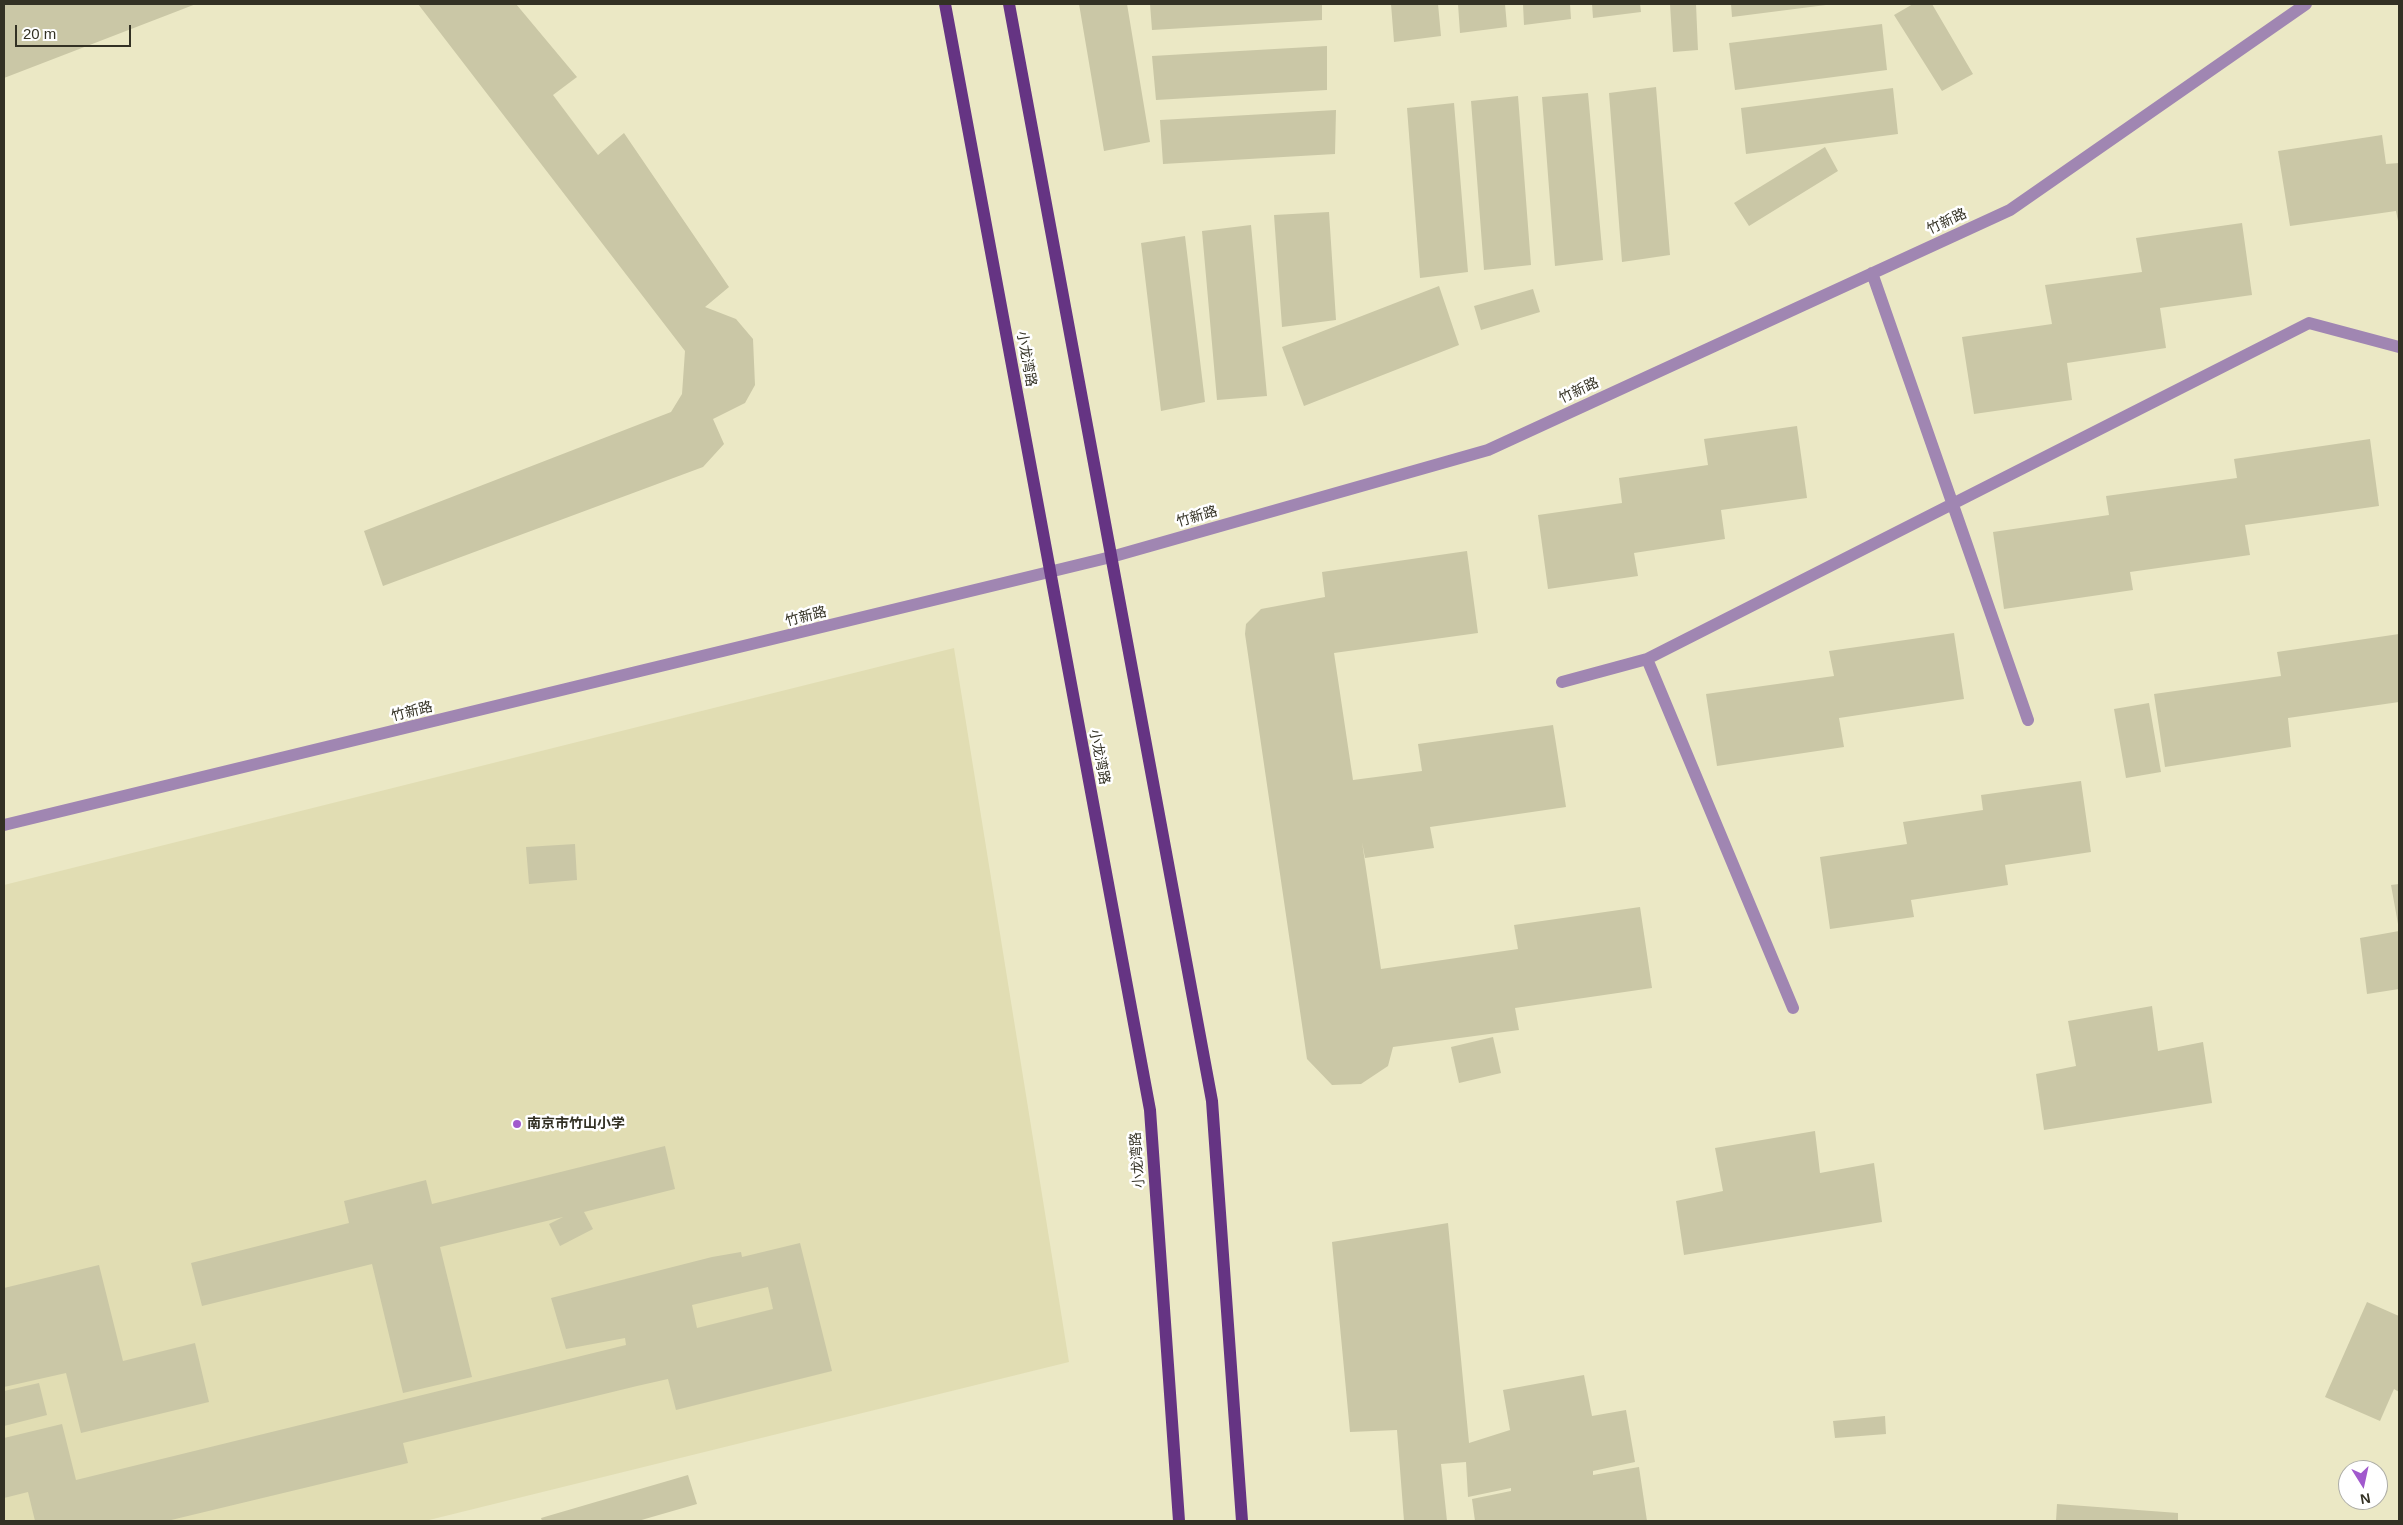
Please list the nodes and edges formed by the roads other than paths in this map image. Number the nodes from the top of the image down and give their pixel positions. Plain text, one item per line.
1 (945, 4) edge
2 (1009, 4) edge
3 (2306, 4) edge
4 (1872, 273) junction
5 (2399, 347) edge
6 (1953, 502) junction
7 (1111, 557) junction
8 (1050, 573) junction
9 (1647, 659) junction
10 (1562, 682) dead end
11 (2028, 720) dead end
12 (4, 826) edge
13 (1793, 1008) dead end
14 (1179, 1521) edge
15 (1242, 1521) edge

1 - 8 main road, 小龙湾路
2 - 7 main road
3 - 4 street, 竹新路
4 - 6 street
4 - 7 street, 竹新路
5 - 6 street
6 - 9 street
6 - 11 street
7 - 8 street, 竹新路
7 - 15 main road
8 - 12 street, 竹新路
8 - 14 main road, 小龙湾路
9 - 10 street
9 - 13 street

